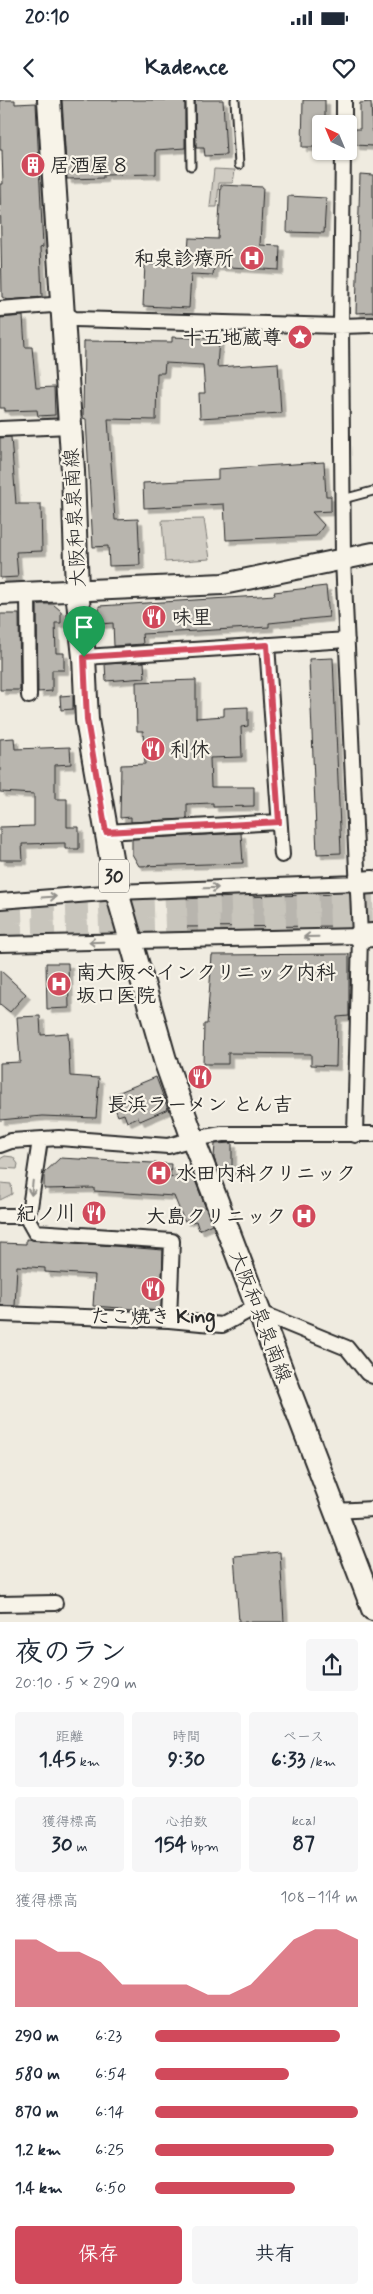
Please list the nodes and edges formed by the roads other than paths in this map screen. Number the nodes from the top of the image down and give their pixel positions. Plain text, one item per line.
1 (49, 100) edge
2 (190, 100) edge
3 (235, 100) edge
4 (344, 100) edge
5 (344, 115) edge
6 (343, 160) edge
7 (239, 165) dead end
8 (191, 166) dead end
9 (0, 309) edge
10 (62, 311) junction
11 (373, 325) edge
12 (341, 326) junction
13 (70, 426) junction
14 (0, 428) edge
15 (373, 492) edge
16 (343, 499) junction
17 (373, 553) edge
18 (343, 560) junction
19 (77, 591) junction
20 (28, 593) junction
21 (0, 594) edge
22 (347, 640) junction
23 (267, 645) junction
24 (84, 657) junction
25 (29, 696) dead end
26 (279, 822) junction
27 (106, 832) junction
28 (282, 855) dead end
29 (369, 891) edge
30 (117, 892) junction
31 (0, 901) edge
32 (366, 935) edge
33 (130, 941) junction
34 (0, 944) edge
35 (373, 1134) edge
36 (355, 1135) junction
37 (193, 1139) junction
38 (40, 1140) junction
39 (0, 1145) edge
40 (0, 1216) edge
41 (26, 1216) junction
42 (258, 1309) junction
43 (0, 1314) edge
44 (169, 1320) junction
45 (373, 1376) edge
46 (373, 1508) edge
47 (335, 1511) junction
48 (55, 1603) dead end
49 (0, 1604) edge
50 (373, 1609) edge

1 - 10 main road, 大阪和泉泉南線 / 30
2 - 8 lane
3 - 7 lane
4 - 5 street
6 - 12 street
9 - 10 street
10 - 12 street
10 - 13 main road, 大阪和泉泉南線 / 30
11 - 12 street
12 - 16 street
13 - 14 street
13 - 19 main road, 大阪和泉泉南線 / 30
15 - 16 lane
16 - 18 street
17 - 18 street
18 - 19 street
18 - 22 street
19 - 20 street
19 - 24 main road, 大阪和泉泉南線 / 30
20 - 21 street
20 - 25 street
22 - 23 street
22 - 29 street
23 - 24 street
23 - 26 street
24 - 27 main road, 大阪和泉泉南線 / 30
26 - 27 street
26 - 28 street
27 - 30 main road, 大阪和泉泉南線 / 30
30 -> 29 street
29 - 32 street
31 -> 30 street
30 - 33 main road, 大阪和泉泉南線 / 30
32 -> 33 street
32 - 36 street
33 -> 34 street
33 - 37 main road, 大阪和泉泉南線 / 30
35 - 36 street
36 - 37 street
37 - 38 street
37 - 42 main road, 大阪和泉泉南線 / 30
38 - 39 street
38 -> 41 street
40 - 41 street
41 - 44 street
42 - 44 street
42 - 45 street
42 - 47 main road, 大阪和泉泉南線 / 30
43 - 44 street
46 - 47 street
47 - 50 main road, 大阪和泉泉南線 / 30
48 - 49 street

